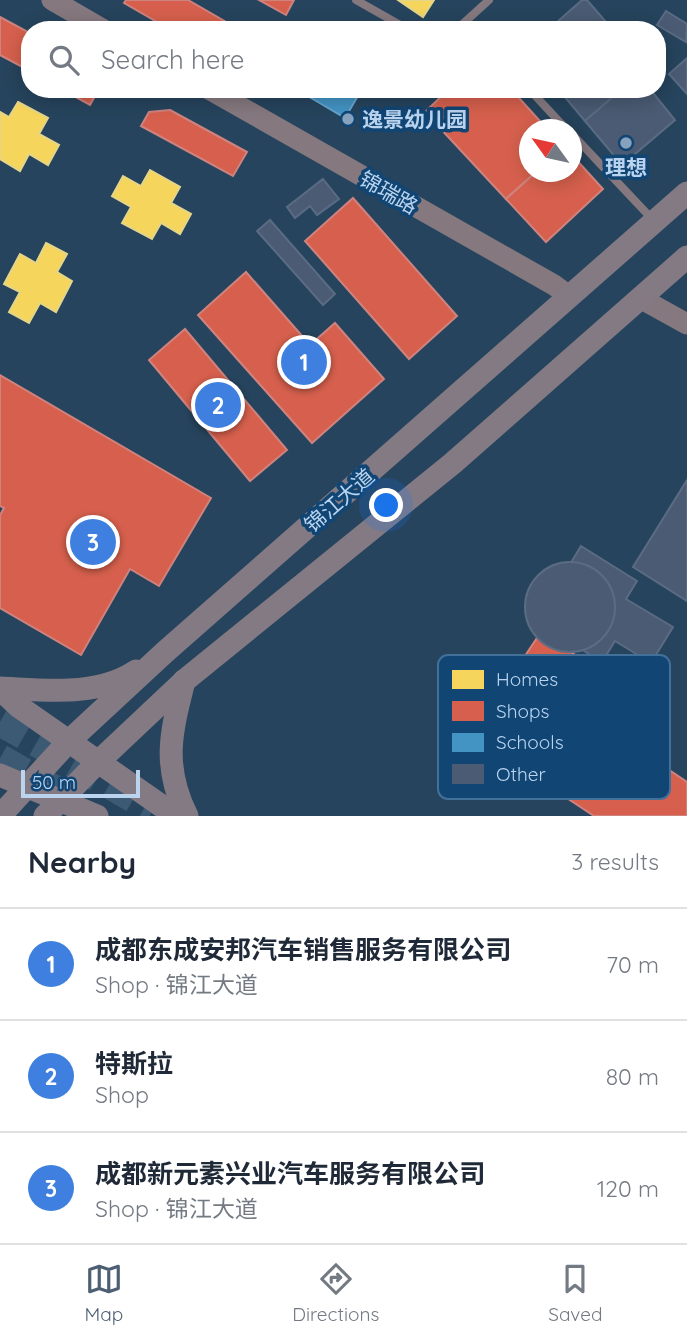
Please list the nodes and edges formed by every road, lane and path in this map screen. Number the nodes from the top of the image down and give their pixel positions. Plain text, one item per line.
1 (52, 0) edge
2 (356, 0) edge
3 (489, 0) edge
4 (88, 21) edge
5 (393, 21) edge
6 (466, 21) edge
7 (225, 98) edge
8 (537, 98) edge
9 (557, 119) edge
10 (582, 145) edge
11 (687, 193) edge
12 (655, 222) junction
13 (687, 257) edge
14 (569, 296) junction
15 (640, 298) junction
16 (687, 324) edge
17 (165, 652) junction
18 (184, 681) junction
19 (0, 688) edge
20 (69, 741) junction
21 (98, 762) junction
22 (0, 775) edge
23 (26, 787) junction
24 (52, 809) edge
25 (0, 816) edge
26 (97, 816) edge
27 (176, 816) edge
28 (187, 816) edge

1 - 4 street
2 - 5 lane
3 - 6 lane
7 - 14 street, 锦瑞路
8 - 9 lane
10 - 12 lane
11 - 12 main road, 锦江大道
12 - 14 main road, 锦江大道
13 - 15 main road, 锦江大道
14 - 17 main road, 锦江大道
15 - 16 street
15 - 18 main road, 锦江大道
17 - 19 main road
17 - 20 main road, 锦江大道
18 - 21 main road, 锦江大道
18 - 28 main road
19 - 20 main road
20 - 21 main road
20 - 23 main road, 锦江大道
21 - 24 main road, 锦江大道
21 - 27 main road
22 - 23 main road
23 - 24 main road
23 - 25 main road, 锦江大道
24 - 26 main road

